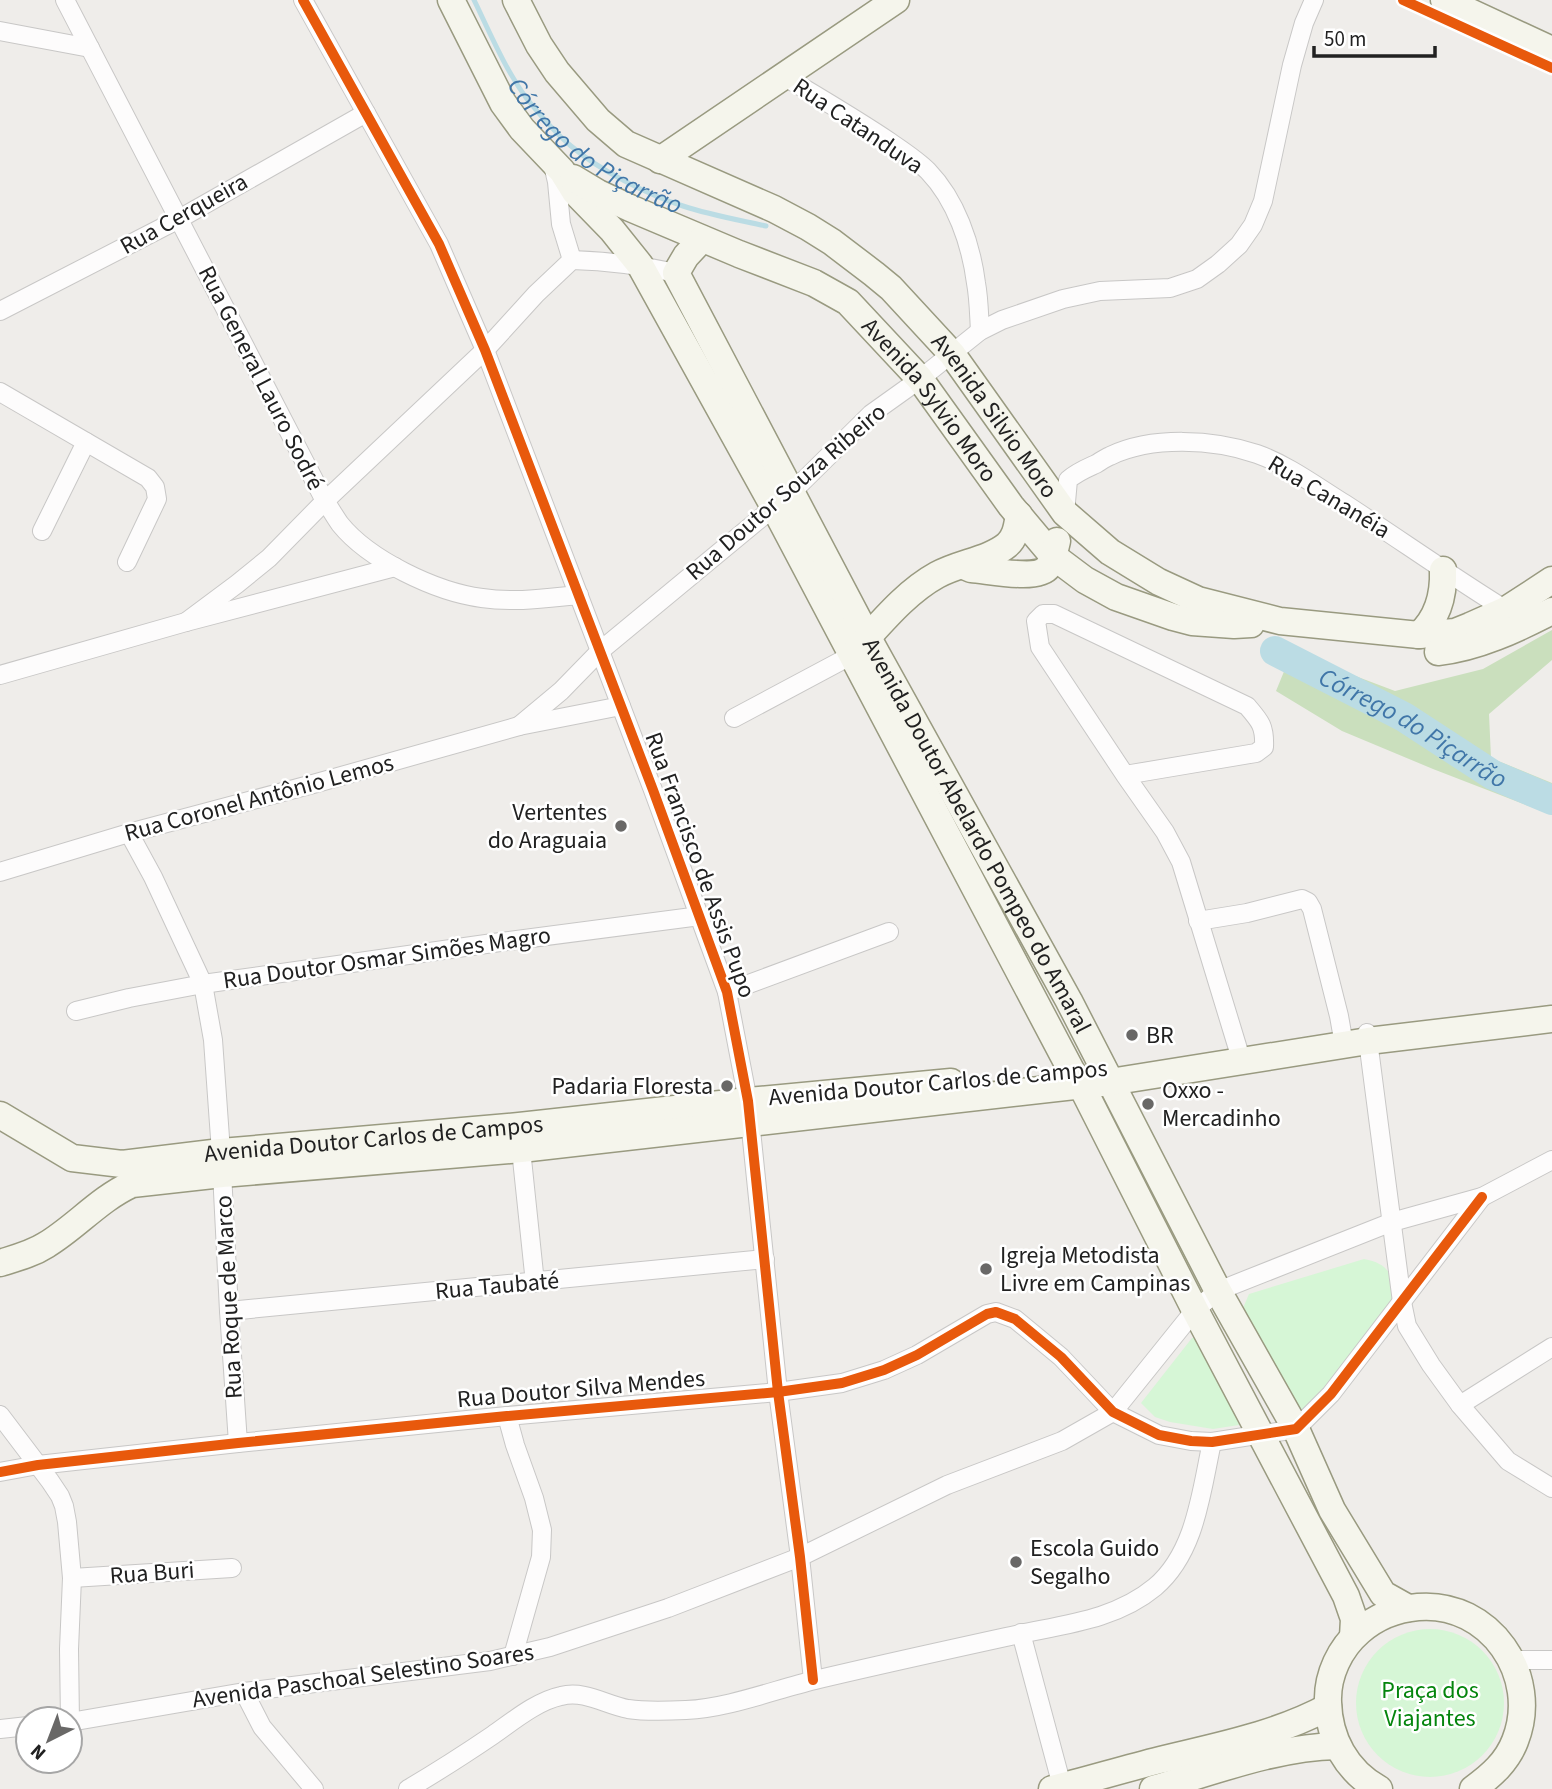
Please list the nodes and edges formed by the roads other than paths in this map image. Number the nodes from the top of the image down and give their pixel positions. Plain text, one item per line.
1 (65, 0) edge
2 (303, 0) edge
3 (450, 0) edge
4 (516, 0) edge
5 (894, 0) edge
6 (1314, 0) edge
7 (1444, 0) edge
8 (0, 31) edge
9 (90, 48) junction
10 (1552, 50) edge
11 (785, 77) junction
12 (366, 113) junction
13 (660, 160) junction
14 (557, 166) junction
15 (178, 219) junction
16 (702, 239) junction
17 (572, 260) junction
18 (640, 265) junction
19 (676, 273) junction
20 (0, 311) edge
21 (979, 331) junction
22 (485, 350) junction
23 (952, 354) junction
24 (920, 379) junction
25 (0, 392) edge
26 (86, 442) junction
27 (783, 500) junction
28 (325, 501) junction
29 (1065, 513) junction
30 (1019, 515) junction
31 (42, 531) dead end
32 (1053, 556) junction
33 (127, 562) dead end
34 (959, 565) junction
35 (395, 567) junction
36 (1443, 570) junction
37 (1552, 580) edge
38 (579, 595) junction
39 (1552, 611) edge
40 (1512, 618) junction
41 (1280, 621) junction
42 (186, 622) junction
43 (1371, 631) junction
44 (1419, 635) junction
45 (860, 647) junction
46 (600, 651) junction
47 (0, 675) edge
48 (621, 706) junction
49 (734, 718) dead end
50 (519, 726) junction
51 (1125, 775) junction
52 (129, 833) junction
53 (0, 872) edge
54 (1002, 878) junction
55 (977, 890) junction
56 (701, 916) junction
57 (1198, 921) junction
58 (889, 932) dead end
59 (203, 984) junction
60 (727, 992) junction
61 (1552, 1008) edge
62 (76, 1012) dead end
63 (1552, 1019) edge
64 (1359, 1034) junction
65 (1238, 1049) junction
66 (1107, 1076) junction
67 (1076, 1078) junction
68 (748, 1112) junction
69 (0, 1115) edge
70 (520, 1138) junction
71 (72, 1158) junction
72 (1552, 1160) edge
73 (222, 1163) junction
74 (1482, 1198) junction
75 (92, 1209) junction
76 (1392, 1222) junction
77 (765, 1259) junction
78 (0, 1264) edge
79 (535, 1283) junction
80 (1218, 1292) junction
81 (1402, 1302) junction
82 (1195, 1310) junction
83 (229, 1311) junction
84 (1552, 1347) edge
85 (778, 1392) junction
86 (1460, 1405) junction
87 (1114, 1412) junction
88 (0, 1415) edge
89 (507, 1416) junction
90 (1296, 1429) junction
91 (1261, 1433) junction
92 (1212, 1442) junction
93 (238, 1443) junction
94 (38, 1465) junction
95 (0, 1472) edge
96 (1552, 1488) edge
97 (800, 1557) junction
98 (232, 1568) dead end
99 (72, 1578) junction
100 (1408, 1608) junction
101 (1021, 1633) junction
102 (1353, 1637) junction
103 (513, 1656) junction
104 (1512, 1660) junction
105 (1552, 1660) edge
106 (813, 1681) junction
107 (244, 1692) junction
108 (70, 1705) edge
109 (1328, 1707) junction
110 (84, 1720) edge
111 (1337, 1746) junction
112 (1057, 1788) edge
113 (314, 1789) edge
114 (408, 1789) edge
115 (1153, 1789) edge
116 (1380, 1789) edge
117 (1474, 1789) edge

1 - 9 street, Rua General Lauro Sodré
2 - 12 street, Rua Francisco de Assis Pupo
3 - 14 main road
4 - 13 main road, Avenida Silvio Moro
5 - 11 main road
6 - 21 street, Rua Doutor Souza Ribeiro
7 - 10 main road
8 - 9 street
9 - 15 street, Rua General Lauro Sodré
11 - 13 main road
11 - 21 street, Rua Catanduva
12 - 15 street, Rua Cerqueira
12 - 22 street, Rua Francisco de Assis Pupo
13 - 23 main road, Avenida Silvio Moro
14 - 16 main road, Avenida Sylvio Moro
14 - 17 street
14 - 18 main road, Avenida Doutor Abelardo Pompeo do Amaral
15 - 20 street, Rua Cerqueira
15 - 28 street, Rua General Lauro Sodré
16 - 19 main road
16 - 24 main road, Avenida Sylvio Moro
17 - 18 street
17 - 22 street
18 - 19 street
18 - 27 main road, Avenida Doutor Abelardo Pompeo do Amaral
19 - 27 main road, Avenida Doutor Abelardo Pompeo do Amaral
21 - 23 street, Rua Doutor Souza Ribeiro
22 - 28 street
22 - 38 street, Rua Francisco de Assis Pupo
23 - 24 street, Rua Doutor Souza Ribeiro
23 - 29 main road, Avenida Silvio Moro
24 - 27 street, Rua Doutor Souza Ribeiro
24 - 30 main road, Avenida Sylvio Moro
25 - 26 street
26 - 31 street
26 - 33 street
27 - 45 main road, Avenida Doutor Abelardo Pompeo do Amaral
27 - 46 street, Rua Doutor Souza Ribeiro
28 - 35 street, Rua General Lauro Sodré
28 - 42 street
29 - 32 main road
29 - 36 street, Rua Cananéia
29 - 41 main road, Avenida Silvio Moro
30 - 32 main road, Avenida Sylvio Moro
30 - 34 main road
32 - 34 main road
32 - 41 main road, Avenida Sylvio Moro
34 - 45 main road
35 - 38 street, Rua General Lauro Sodré
35 - 42 street
36 - 40 street, Rua Cananéia
36 - 44 main road
37 - 40 main road, Avenida Silvio Moro
38 - 46 street, Rua Francisco de Assis Pupo
39 - 40 main road
40 - 43 main road
40 - 44 main road, Avenida Silvio Moro
41 - 43 main road, Avenida Silvio Moro
42 - 47 street
43 - 44 main road, Avenida Silvio Moro
45 - 49 street
45 - 54 main road, Avenida Doutor Abelardo Pompeo do Amaral
45 - 55 main road, Avenida Doutor Abelardo Pompeo do Amaral
46 - 48 street, Rua Francisco de Assis Pupo
46 - 50 street, Rua Coronel Antônio Lemos
48 - 50 street, Rua Coronel Antônio Lemos
48 - 56 street, Rua Francisco de Assis Pupo
50 - 52 street, Rua Coronel Antônio Lemos
51 - 51 street
51 - 57 street
52 - 53 street, Rua Coronel Antônio Lemos
52 - 59 street, Rua Roque de Marco
54 - 55 main road
54 - 66 main road, Avenida Doutor Abelardo Pompeo do Amaral
55 - 67 main road, Avenida Doutor Abelardo Pompeo do Amaral
56 - 59 street, Rua Doutor Osmar Simões Magro
56 - 60 street, Rua Francisco de Assis Pupo
57 - 64 street
57 - 65 street
58 - 60 street
59 - 62 street, Rua Doutor Osmar Simões Magro
59 - 73 street, Rua Roque de Marco
60 - 68 street, Rua Francisco de Assis Pupo
61 - 64 main road, Avenida Doutor Carlos de Campos
63 - 64 main road, Avenida Doutor Carlos de Campos
64 - 65 main road, Avenida Doutor Carlos de Campos
64 - 66 main road, Avenida Doutor Carlos de Campos
64 - 76 street
65 - 66 main road, Avenida Doutor Carlos de Campos
66 - 67 main road, Avenida Doutor Carlos de Campos
66 - 80 main road, Avenida Doutor Abelardo Pompeo do Amaral
67 - 68 main road, Avenida Doutor Carlos de Campos
67 - 82 main road, Avenida Doutor Abelardo Pompeo do Amaral
68 - 70 main road, Avenida Doutor Carlos de Campos
68 - 77 street, Rua Francisco de Assis Pupo
69 - 71 main road, Avenida Doutor Carlos de Campos
70 - 73 main road, Avenida Doutor Carlos de Campos
70 - 79 street
71 - 73 main road, Avenida Doutor Carlos de Campos
71 - 75 main road
72 - 74 street, Avenida Paschoal Selestino Soares
73 - 75 main road, Avenida Doutor Carlos de Campos
73 - 83 street, Rua Roque de Marco
74 - 76 street, Avenida Paschoal Selestino Soares
74 - 81 street, Avenida Paschoal Selestino Soares
75 - 78 main road
76 - 80 street, Avenida Paschoal Selestino Soares
76 - 81 street
77 - 79 street, Rua Taubaté
77 - 85 street, Rua Francisco de Assis Pupo
79 - 83 street, Rua Taubaté
80 - 82 street, Avenida Paschoal Selestino Soares
80 - 90 main road, Avenida Doutor Abelardo Pompeo do Amaral
81 - 86 street
81 - 90 street, Avenida Paschoal Selestino Soares
82 - 87 street, Avenida Paschoal Selestino Soares
82 - 91 main road, Avenida Doutor Abelardo Pompeo do Amaral
83 - 93 street, Rua Roque de Marco
84 - 86 street
85 - 87 street, Rua Doutor Silva Mendes
85 - 89 street, Rua Doutor Silva Mendes
85 - 97 street, Rua Francisco de Assis Pupo
86 - 96 street
87 - 92 street
87 - 97 street, Avenida Paschoal Selestino Soares
88 - 94 street
89 - 93 street, Rua Doutor Silva Mendes
89 - 103 street
90 - 91 street
90 - 100 main road, Avenida Doutor Abelardo Pompeo do Amaral
91 - 92 street
91 - 102 main road, Avenida Doutor Abelardo Pompeo do Amaral
92 - 101 street
93 - 94 street, Rua Doutor Silva Mendes
94 - 95 street, Rua Doutor Silva Mendes
94 - 99 street
97 - 103 street, Avenida Paschoal Selestino Soares
97 - 106 street, Rua Francisco de Assis Pupo
98 - 99 street, Rua Buri
99 - 108 street
100 - 102 main road
100 - 104 main road
101 - 106 street
101 - 112 street
102 - 109 main road
103 - 107 street, Avenida Paschoal Selestino Soares
104 - 105 street
104 - 117 main road
106 - 114 street
107 - 110 street, Avenida Paschoal Selestino Soares
107 - 113 street
109 - 111 main road
109 - 112 main road
111 - 115 main road
111 - 116 main road

